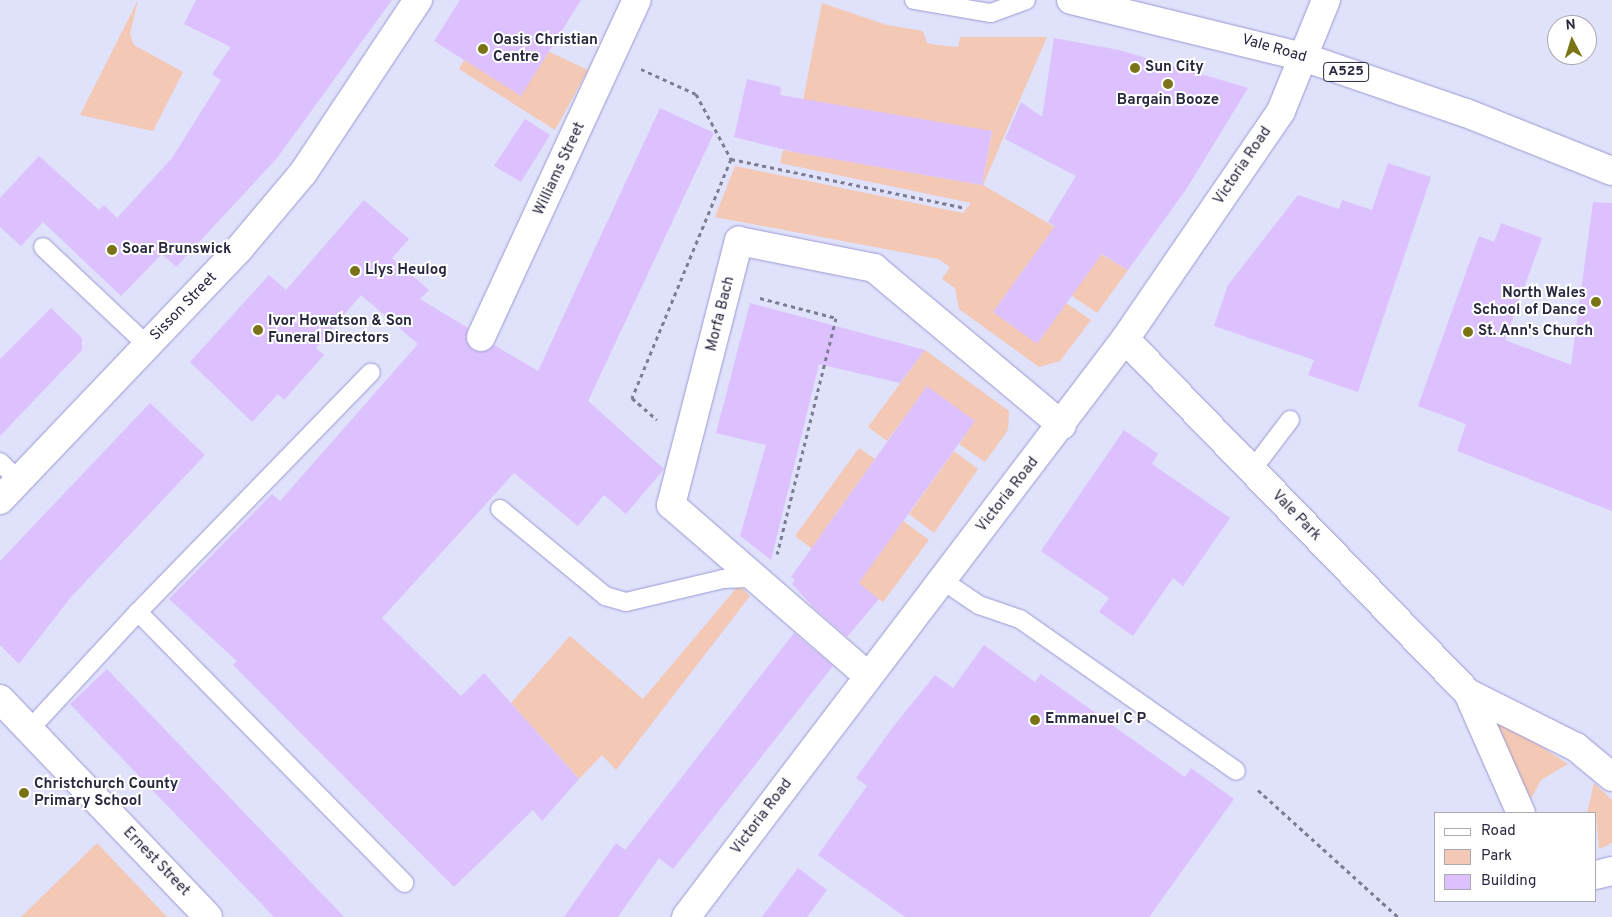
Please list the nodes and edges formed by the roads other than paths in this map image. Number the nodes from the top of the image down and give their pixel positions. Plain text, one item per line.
1 (418, 0) edge
2 (636, 0) edge
3 (914, 0) edge
4 (1026, 0) edge
5 (1071, 0) edge
6 (1326, 0) edge
7 (1303, 57) junction
8 (1612, 171) edge
9 (42, 247) dead end
10 (481, 337) dead end
11 (1125, 339) junction
12 (147, 345) junction
13 (371, 372) dead end
14 (1290, 420) dead end
15 (1062, 425) junction
16 (0, 462) edge
17 (1252, 470) junction
18 (19, 481) junction
19 (0, 500) edge
20 (500, 509) dead end
21 (942, 580) junction
22 (763, 583) junction
23 (138, 612) junction
24 (868, 676) junction
25 (1468, 692) junction
26 (0, 699) edge
27 (29, 730) junction
28 (1236, 771) road end
29 (1612, 777) edge
30 (1521, 812) edge
31 (1612, 871) edge
32 (1597, 875) edge
33 (404, 883) dead end
34 (208, 917) edge
35 (686, 917) edge

1 - 12 street, Sisson Street
2 - 10 street, Williams Street
3 - 4 lane
5 - 7 street, Vale Road / A525
6 - 7 street, Victoria Road
7 - 8 street, Vale Road / A525
7 - 11 street, Victoria Road
9 - 12 lane
11 - 15 street, Victoria Road
11 - 17 street, Vale Park
12 - 18 street, Sisson Street
13 - 23 lane
14 - 17 lane
15 - 21 street, Victoria Road
15 - 22 street, Morfa Bach
16 - 18 lane
17 - 25 street, Vale Park
18 - 19 street, Sisson Street
20 - 22 lane
21 - 24 street, Victoria Road
21 - 28 lane
22 - 24 street, Morfa Bach
23 - 27 lane
23 - 33 lane
24 - 35 street, Victoria Road
25 - 29 street, Vale Park
25 - 30 street, Vale Park
26 - 27 street, Ernest Street
27 - 34 street, Ernest Street
31 - 32 street

